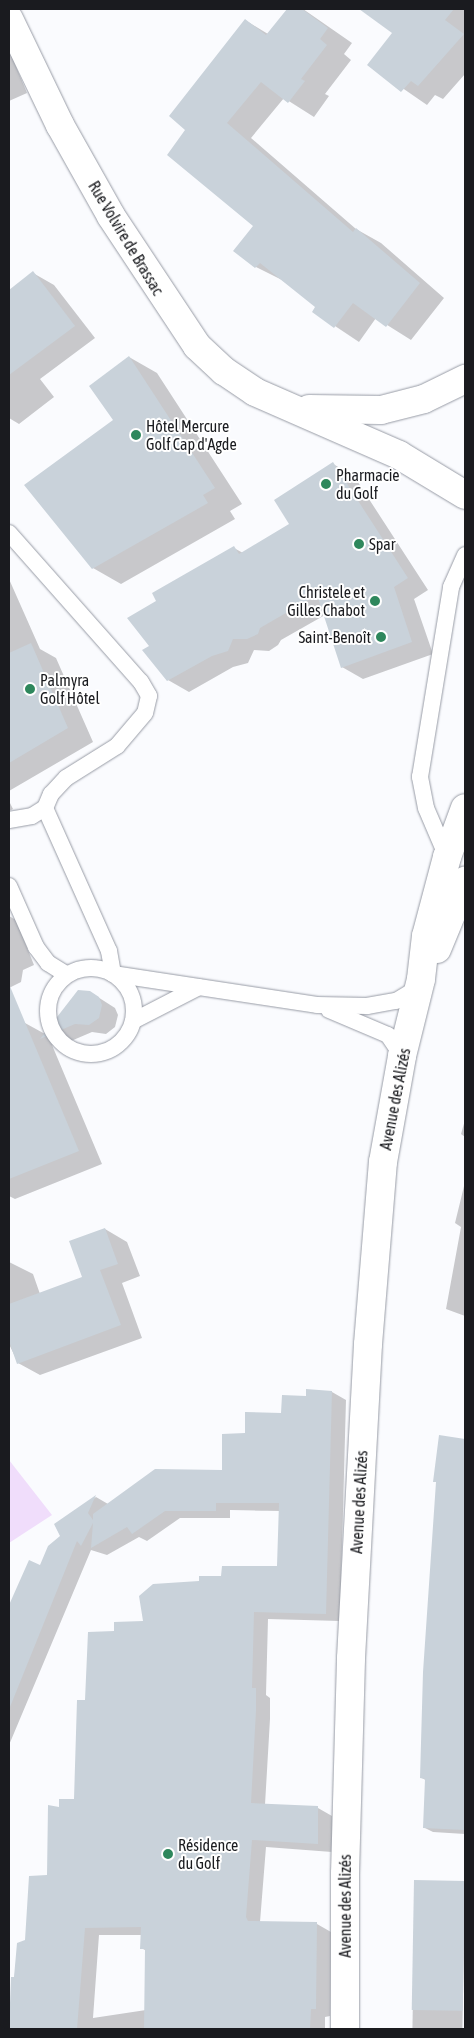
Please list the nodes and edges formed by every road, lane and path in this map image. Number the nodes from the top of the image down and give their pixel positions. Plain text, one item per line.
1 (9, 19) edge
2 (465, 379) edge
3 (298, 409) junction
4 (465, 495) edge
5 (9, 533) edge
6 (465, 555) edge
7 (45, 808) junction
8 (465, 808) edge
9 (9, 820) edge
10 (447, 857) junction
11 (465, 880) edge
12 (9, 886) edge
13 (113, 974) junction
14 (67, 975) junction
15 (420, 983) junction
16 (199, 987) junction
17 (317, 1006) junction
18 (133, 1021) junction
19 (402, 1056) junction
20 (345, 2029) edge

1 - 3 street, Rue Volvire de Brassac
2 - 3 street, Rue Volvire de Brassac
3 - 4 street, Rue Volvire de Brassac
5 - 7 lane
6 - 10 lane
7 - 9 lane
7 - 13 lane
8 - 10 street, Avenue des Alizés
10 - 15 street, Avenue des Alizés
11 - 15 street, Avenue des Alizés
12 - 14 lane
13 - 14 lane
13 - 16 lane
13 - 18 lane
14 - 18 lane
15 - 17 lane
15 - 19 street, Avenue des Alizés
16 - 17 lane
16 - 18 lane
17 - 19 lane
19 - 20 street, Avenue des Alizés

